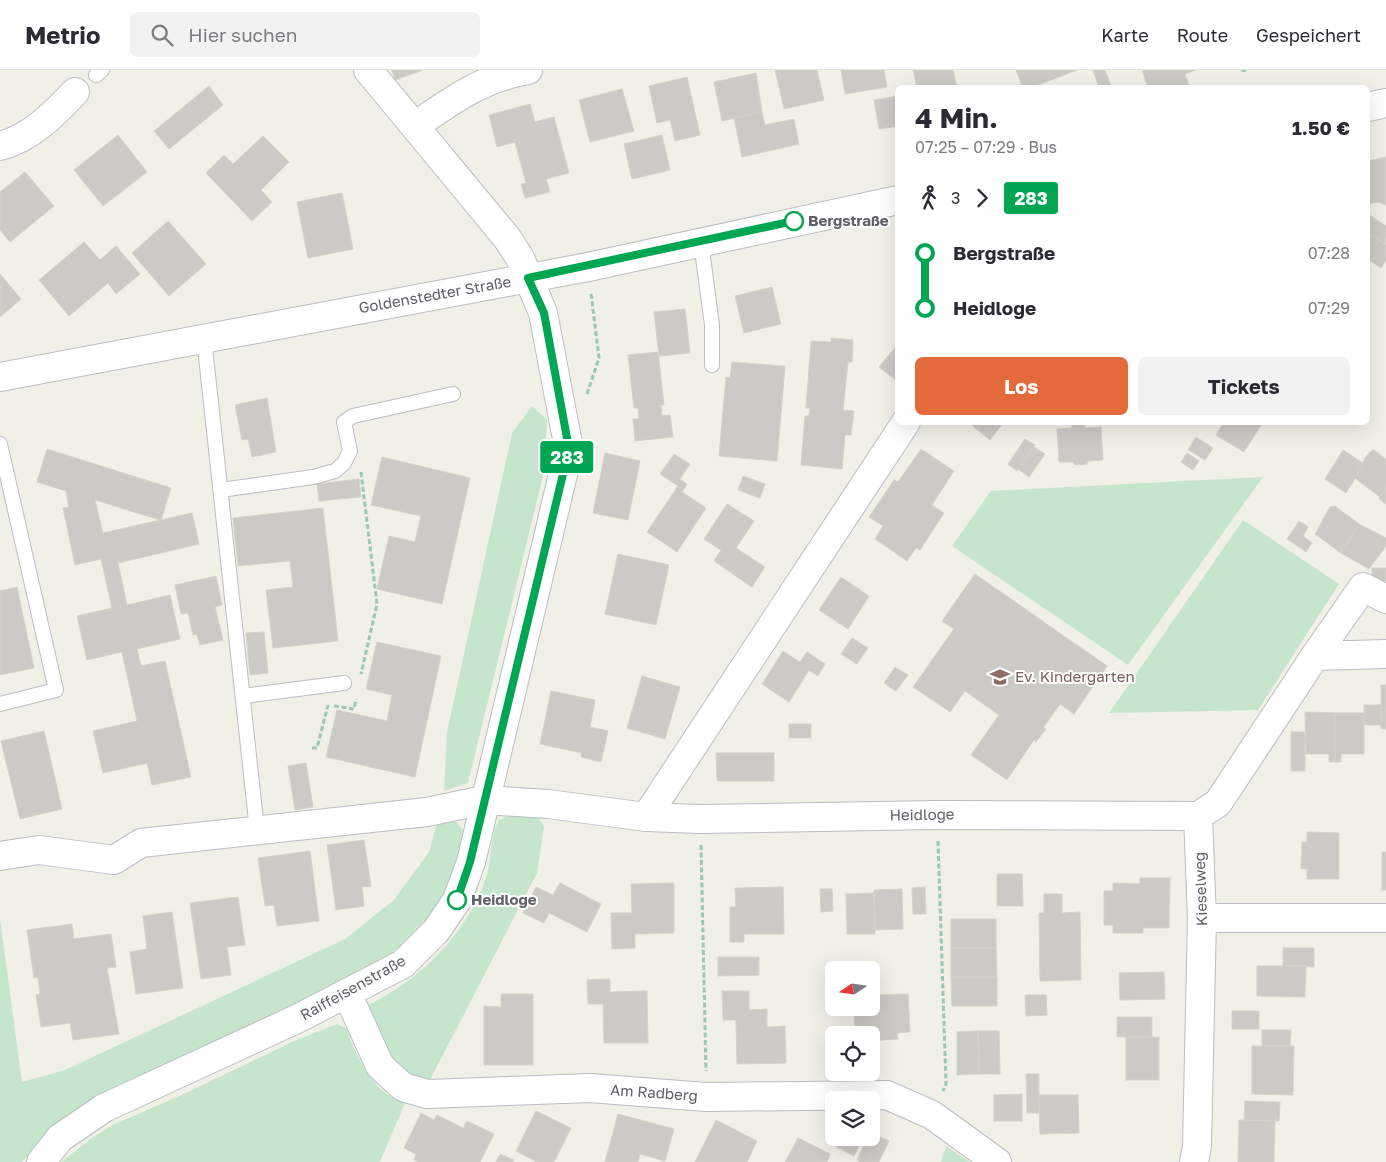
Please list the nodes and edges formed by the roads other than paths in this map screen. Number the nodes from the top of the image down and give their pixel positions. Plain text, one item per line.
1 (368, 70) edge
2 (528, 70) edge
3 (75, 92) dead end
4 (1386, 103) edge
5 (1370, 107) edge
6 (415, 126) junction
7 (0, 146) edge
8 (895, 201) edge
9 (700, 242) junction
10 (528, 278) junction
11 (204, 338) junction
12 (712, 365) dead end
13 (0, 377) edge
14 (453, 394) dead end
15 (904, 425) edge
16 (0, 444) edge
17 (221, 490) junction
18 (1386, 599) edge
19 (1386, 654) edge
20 (1315, 656) junction
21 (344, 683) dead end
22 (243, 696) junction
23 (0, 704) edge
24 (484, 800) junction
25 (1198, 816) junction
26 (646, 817) junction
27 (257, 830) junction
28 (1, 852) edge
29 (1202, 918) junction
30 (1386, 918) edge
31 (347, 993) junction
32 (41, 1162) edge
33 (997, 1162) edge
34 (1194, 1162) edge

1 - 6 street
2 - 6 street
3 - 7 street
4 - 5 street
6 - 10 street
8 - 9 street, Goldenstedter Straße
9 - 10 street, Goldenstedter Straße
9 - 12 lane
10 - 11 street, Goldenstedter Straße
10 - 24 street, Raiffeisenstraße
11 - 13 street, Goldenstedter Straße
11 - 17 lane
14 - 17 lane
15 - 26 street
16 - 23 lane
17 - 22 lane
18 - 20 street
19 - 20 street
20 - 25 street
21 - 22 lane
22 - 27 lane
24 - 26 street, Heidloge
24 - 27 street, Heidloge
24 - 31 street, Raiffeisenstraße
25 - 26 street, Heidloge
25 - 29 street, Kieselweg
27 - 28 street, Heidloge
29 - 30 street
29 - 34 street, Kieselweg
31 - 32 street, Raiffeisenstraße
31 - 33 street, Am Radberg

